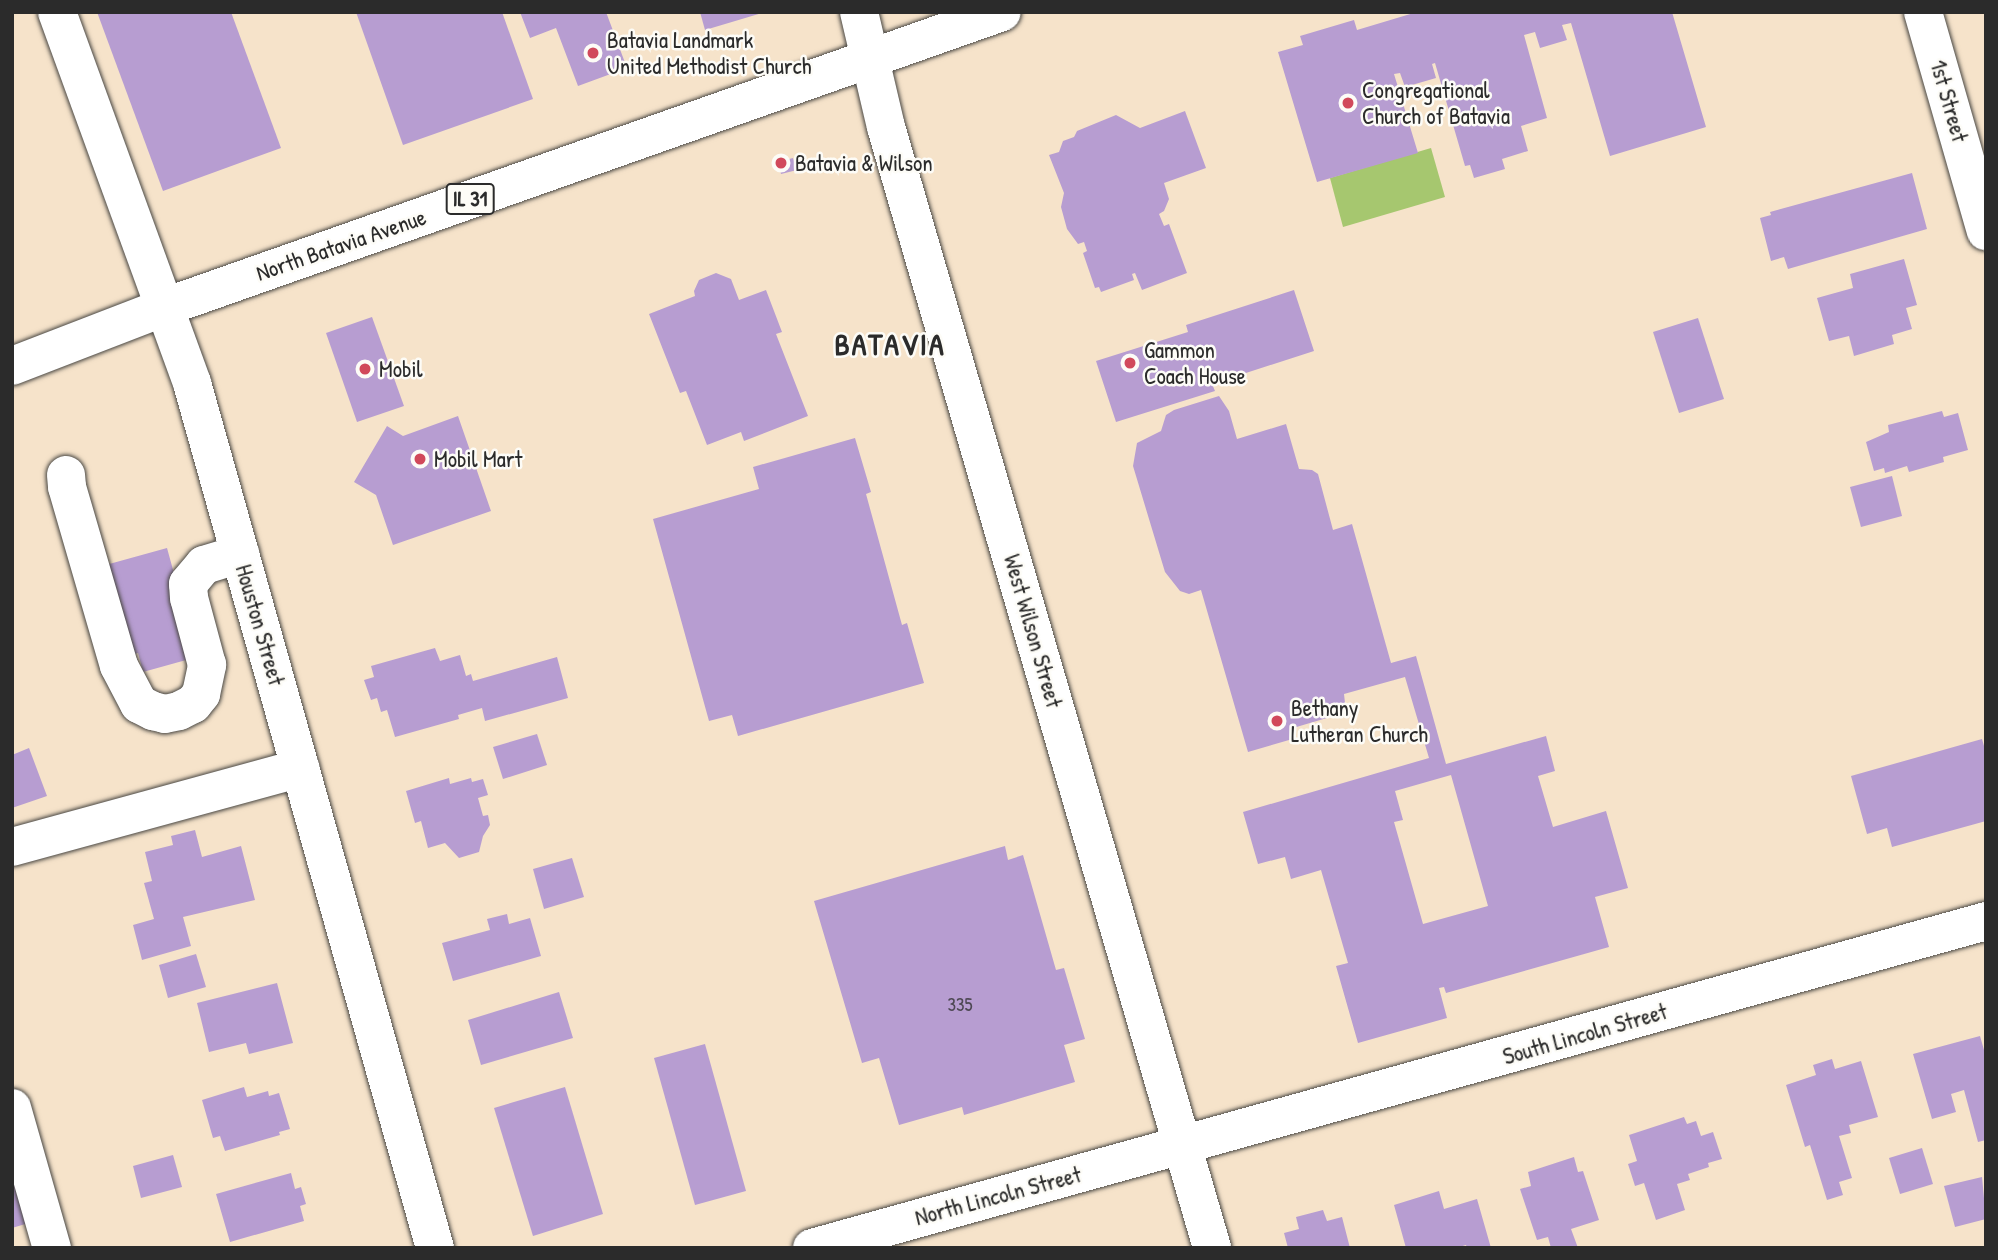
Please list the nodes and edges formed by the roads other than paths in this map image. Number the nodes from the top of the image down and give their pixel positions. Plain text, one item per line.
1 (57, 12) edge
2 (859, 12) edge
3 (1002, 12) edge
4 (1923, 12) edge
5 (870, 58) junction
6 (1986, 231) edge
7 (165, 307) junction
8 (12, 366) edge
9 (66, 475) dead end
10 (240, 554) junction
11 (300, 768) junction
12 (12, 847) edge
13 (1986, 921) edge
14 (12, 1108) edge
15 (1184, 1146) junction
16 (52, 1248) edge
17 (435, 1248) edge
18 (812, 1248) edge
19 (1212, 1248) edge

1 - 7 street, Houston Street
2 - 5 street, West Wilson Street
3 - 5 street, IL 31
4 - 6 street, 1st Street
5 - 7 street, North Batavia Avenue / IL 31
5 - 15 street, West Wilson Street
7 - 8 street, North Batavia Avenue / IL 31
7 - 10 street, Houston Street
9 - 10 street
10 - 11 street, Houston Street
11 - 12 street
11 - 17 street, Houston Street
13 - 15 street, South Lincoln Street
14 - 16 street
15 - 18 street, North Lincoln Street
15 - 19 street, West Wilson Street

